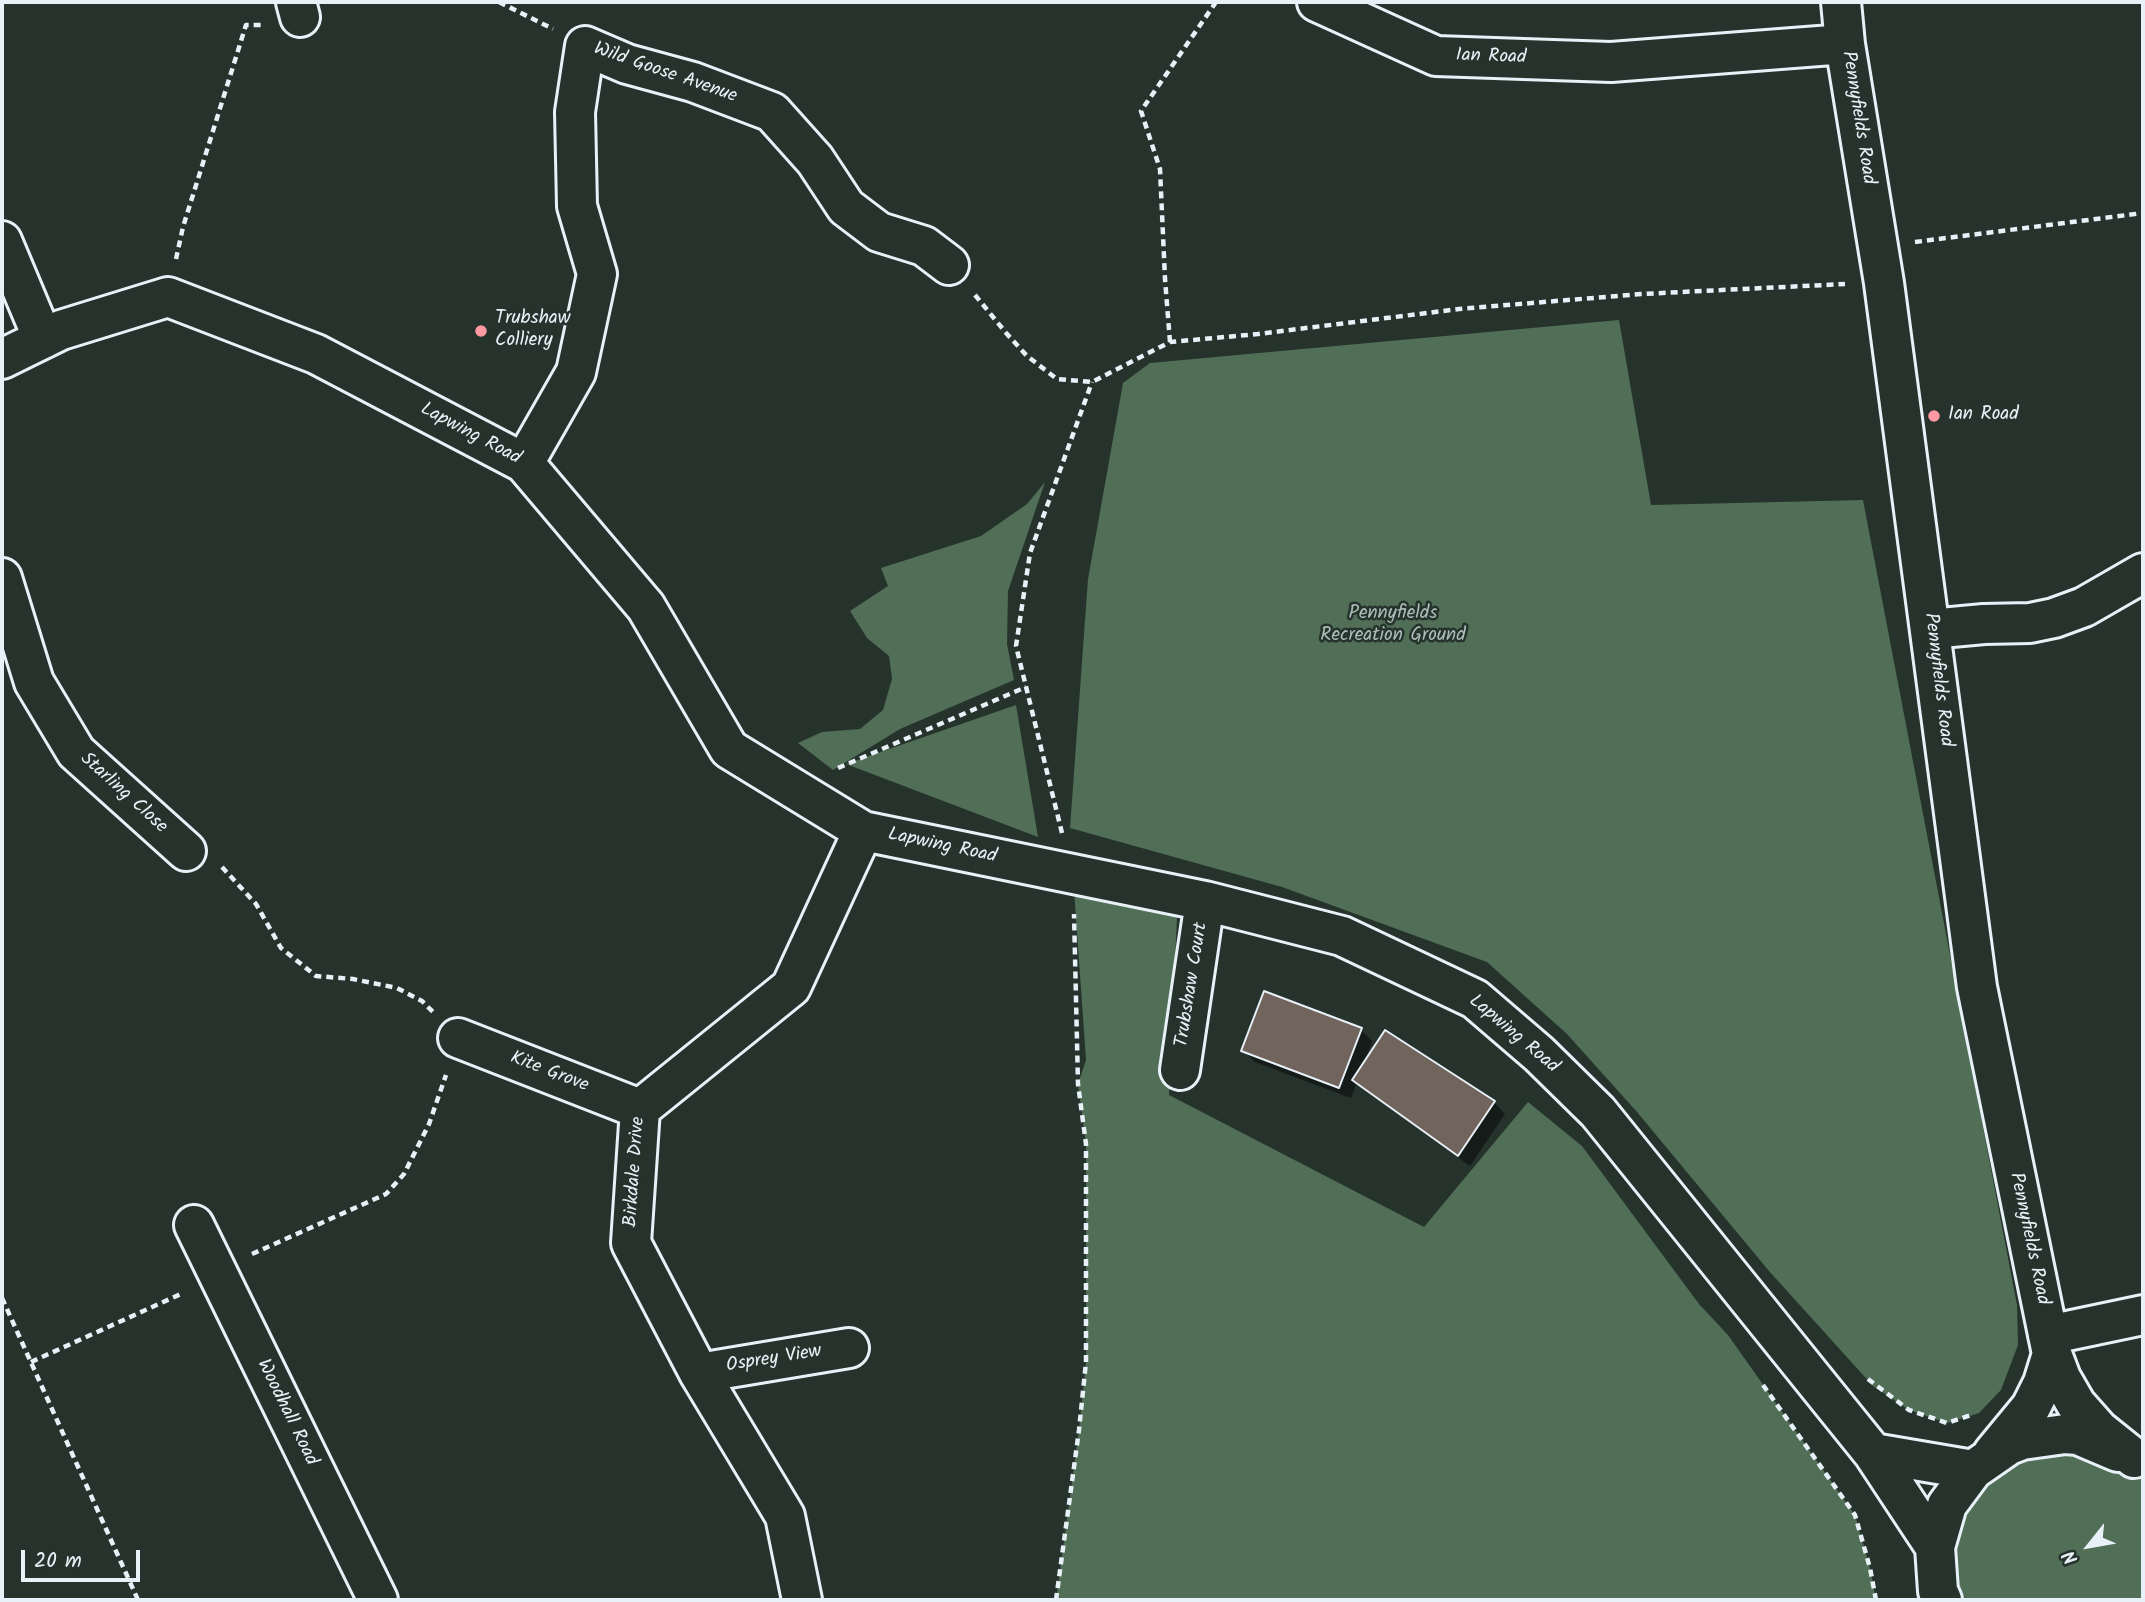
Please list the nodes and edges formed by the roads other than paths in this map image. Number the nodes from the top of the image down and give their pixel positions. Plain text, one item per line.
1 (1317, 2) edge
2 (1841, 2) edge
3 (1845, 44) junction
4 (2, 241) edge
5 (949, 265) road end
6 (43, 339) junction
7 (2, 359) edge
8 (524, 463) junction
9 (2143, 573) edge
10 (2, 578) edge
11 (1930, 629) junction
12 (863, 831) junction
13 (186, 851) road end
14 (1205, 901) junction
15 (458, 1038) road end
16 (1180, 1070) dead end
17 (640, 1109) junction
18 (194, 1225) dead end
19 (2143, 1315) edge
20 (2050, 1344) junction
21 (849, 1348) dead end
22 (699, 1373) junction
23 (1873, 1453) junction
24 (2139, 1463) edge
25 (1981, 1464) junction
26 (1935, 1547) junction
27 (1939, 1597) edge
28 (378, 1600) edge
29 (802, 1600) edge

1 - 3 street, Ian Road
2 - 3 street, Pennyfields Road
3 - 11 street, Pennyfields Road
4 - 6 street
5 - 8 street, Wild Goose Avenue
6 - 7 street
6 - 8 street, Lapwing Road
8 - 12 street, Lapwing Road
9 - 11 street
10 - 13 street, Starling Close
11 - 20 street, Pennyfields Road
12 - 14 street, Lapwing Road
12 - 17 street, Birkdale Drive
14 - 16 street, Trubshaw Court
14 - 23 street, Lapwing Road
15 - 17 street, Kite Grove
17 - 22 street, Birkdale Drive
18 - 28 street, Woodhall Road
19 - 20 street
20 - 24 street, Pennyfields Road
20 - 25 street, Pennyfields Road
21 - 22 street, Osprey View
22 - 29 street, Birkdale Drive
23 - 25 street
23 - 26 street, Lapwing Road
24 - 25 street
25 - 26 street, Pennyfields Road
26 - 27 street

